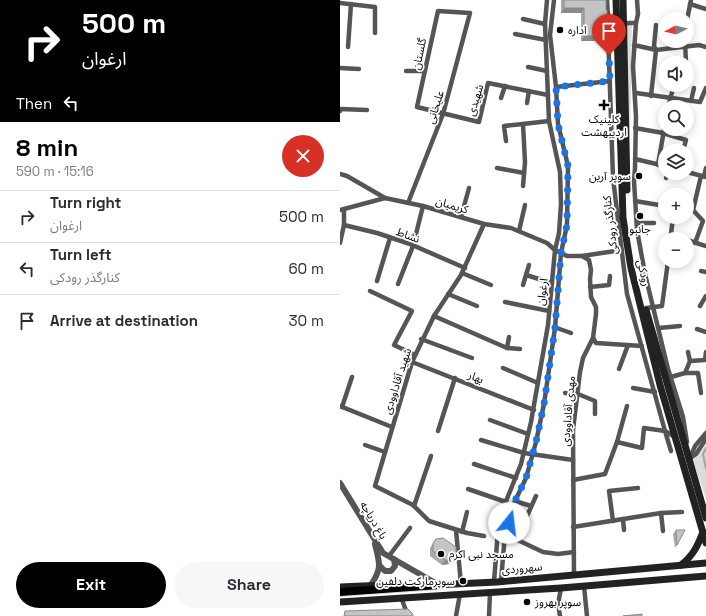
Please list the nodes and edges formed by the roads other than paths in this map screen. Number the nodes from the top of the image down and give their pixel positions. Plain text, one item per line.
1 (546, 0) edge
2 (554, 0) edge
3 (607, 0) edge
4 (616, 0) edge
5 (623, 0) edge
6 (637, 0) edge
7 (357, 2) edge
8 (690, 2) edge
9 (340, 3) edge
10 (351, 4) junction
11 (706, 8) edge
12 (688, 12) edge
13 (470, 13) joint
14 (523, 19) dead end
15 (636, 23) junction
16 (545, 24) junction
17 (624, 24) junction
18 (656, 25) dead end
19 (375, 33) dead end
20 (515, 34) dead end
21 (546, 40) junction
22 (608, 42) junction
23 (617, 42) junction
24 (634, 45) junction
25 (694, 46) edge
26 (706, 46) edge
27 (348, 47) dead end
28 (675, 48) edge
29 (656, 50) junction
30 (528, 67) dead end
31 (609, 67) junction
32 (618, 67) junction
33 (340, 68) edge
34 (359, 69) dead end
35 (406, 71) dead end
36 (425, 71) junction
37 (547, 71) junction
38 (610, 81) junction
39 (505, 86) junction
40 (556, 87) junction
41 (706, 88) edge
42 (529, 91) junction
43 (672, 92) edge
44 (636, 93) junction
45 (548, 95) junction
46 (651, 96) junction
47 (501, 98) dead end
48 (670, 98) junction
49 (684, 100) edge
50 (694, 101) edge
51 (527, 103) dead end
52 (367, 110) dead end
53 (340, 111) edge
54 (443, 114) junction
55 (549, 121) junction
56 (523, 124) junction
57 (635, 128) junction
58 (658, 132) edge
59 (673, 136) edge
60 (506, 141) dead end
61 (685, 144) edge
62 (566, 159) junction
63 (635, 159) junction
64 (558, 162) junction
65 (658, 165) edge
66 (497, 168) dead end
67 (706, 168) edge
68 (524, 173) junction
69 (340, 174) edge
70 (694, 174) edge
71 (704, 176) edge
72 (523, 186) dead end
73 (469, 188) dead end
74 (384, 198) junction
75 (635, 201) junction
76 (408, 203) junction
77 (658, 205) edge
78 (423, 206) junction
79 (526, 206) dead end
80 (342, 209) edge
81 (461, 217) junction
82 (637, 223) junction
83 (654, 223) dead end
84 (484, 224) junction
85 (344, 225) junction
86 (519, 231) junction
87 (390, 238) junction
88 (340, 243) edge
89 (695, 243) joint
90 (413, 246) junction
91 (706, 246) edge
92 (555, 250) junction
93 (622, 250) junction
94 (561, 253) junction
95 (582, 256) junction
96 (529, 265) dead end
97 (465, 268) junction
98 (667, 268) edge
99 (462, 273) junction
100 (526, 275) junction
101 (610, 276) dead end
102 (377, 281) dead end
103 (552, 283) junction
104 (398, 284) dead end
105 (491, 285) dead end
106 (523, 285) dead end
107 (590, 287) junction
108 (370, 291) dead end
109 (448, 294) junction
110 (706, 296) edge
111 (505, 302) dead end
112 (550, 302) junction
113 (556, 303) junction
114 (477, 306) dead end
115 (654, 306) junction
116 (700, 306) dead end
117 (646, 308) junction
118 (549, 311) junction
119 (434, 316) junction
120 (548, 325) junction
121 (680, 326) dead end
122 (555, 328) junction
123 (659, 328) junction
124 (697, 329) dead end
125 (706, 332) edge
126 (571, 333) dead end
127 (509, 336) dead end
128 (593, 338) junction
129 (421, 339) junction
130 (628, 345) junction
131 (642, 346) junction
132 (507, 348) junction
133 (520, 349) dead end
134 (688, 352) dead end
135 (706, 352) edge
136 (415, 355) junction
137 (472, 358) dead end
138 (690, 361) junction
139 (412, 362) junction
140 (503, 368) dead end
141 (618, 369) dead end
142 (685, 373) junction
143 (352, 377) dead end
144 (671, 377) junction
145 (455, 378) junction
146 (538, 383) junction
147 (633, 388) dead end
148 (655, 392) junction
149 (565, 393) dead end
150 (702, 393) dead end
151 (578, 394) junction
152 (627, 406) dead end
153 (341, 407) edge
154 (534, 410) junction
155 (595, 414) dead end
156 (490, 420) dead end
157 (392, 427) junction
158 (438, 431) dead end
159 (665, 431) junction
160 (706, 433) edge
161 (528, 434) junction
162 (676, 438) junction
163 (706, 439) edge
164 (481, 440) dead end
165 (617, 442) junction
166 (365, 445) dead end
167 (671, 451) dead end
168 (385, 452) junction
169 (524, 453) junction
170 (532, 454) junction
171 (430, 456) dead end
172 (573, 460) junction
173 (686, 461) junction
174 (474, 464) dead end
175 (516, 478) junction
176 (573, 480) junction
177 (340, 483) edge
178 (638, 488) dead end
179 (468, 489) dead end
180 (536, 496) dead end
181 (515, 501) junction
182 (506, 502) junction
183 (414, 506) junction
184 (531, 506) junction
185 (467, 512) dead end
186 (682, 512) dead end
187 (661, 513) junction
188 (527, 516) dead end
189 (706, 517) edge
190 (623, 519) junction
191 (613, 521) junction
192 (573, 527) junction
193 (410, 528) dead end
194 (456, 530) junction
195 (624, 530) dead end
196 (663, 531) dead end
197 (703, 531) junction
198 (462, 532) junction
199 (505, 534) junction
200 (484, 536) dead end
201 (373, 539) junction
202 (706, 543) edge
203 (574, 552) junction
204 (391, 558) junction
205 (706, 563) edge
206 (681, 565) junction
207 (380, 566) junction
208 (574, 575) junction
209 (706, 576) edge
210 (497, 581) junction
211 (461, 584) junction
212 (439, 585) junction
213 (371, 586) junction
214 (584, 586) junction
215 (340, 587) edge
216 (561, 588) junction
217 (340, 592) edge
218 (490, 593) junction
219 (460, 594) junction
220 (402, 597) junction
221 (340, 602) edge
222 (408, 616) edge
223 (456, 616) edge
224 (489, 616) edge
225 (560, 616) edge
226 (587, 616) edge

1 - 16 street, ارغوان
2 - 40 street, ارغوان
3 - 22 street, کنارگذر رودکی
4 - 23 main road, رودکی
5 - 17 main road, رودکی
6 - 15 street
7 - 10 street
7 - 19 street
8 - 11 street
8 - 12 street
9 - 10 street
10 - 27 street
13 - 36 street, گلستان
13 - 54 street, علیخانی
14 - 16 street
15 - 17 street
15 - 24 street
16 - 21 street, ارغوان
17 - 117 main road, رودکی
18 - 29 street
20 - 21 street
21 - 37 street, ارغوان
22 - 23 street
22 - 31 street, کنارگذر رودکی
23 - 32 main road, رودکی
24 - 29 street
24 - 44 street
25 - 26 street
28 - 29 street
29 - 46 street
30 - 37 street
31 - 32 street
31 - 38 street, کنارگذر رودکی
32 - 162 main road, رودکی
33 - 34 street
35 - 36 street
36 - 54 street, گلستان
37 - 45 street, ارغوان
38 - 40 street
38 - 93 street, کنارگذر رودکی
39 - 42 street, شهیدی
39 - 47 street
39 - 54 street, شهیدی
40 - 62 street, ارغوان
41 - 50 street
42 - 45 street, شهیدی
42 - 51 street
43 - 48 street
44 - 46 street
44 - 57 street
45 - 55 street, ارغوان
46 - 48 street
48 - 49 street
52 - 53 street
54 - 76 street, علیخانی
55 - 56 street
55 - 64 street, ارغوان
56 - 60 street
56 - 68 street
57 - 58 street
57 - 63 street
59 - 61 street
62 - 64 street
62 - 94 street, ارغوان
63 - 65 street
63 - 75 street
64 - 92 street, ارغوان
66 - 68 street
67 - 71 street
68 - 72 street
69 - 74 street
70 - 71 street
71 - 89 street
73 - 81 street
74 - 76 street, کریمیان
74 - 80 street, کریمیان
75 - 77 street
75 - 82 street
76 - 78 street, کریمیان
78 - 81 street, کریمیان
78 - 90 street
79 - 86 street
80 - 85 street
81 - 84 street, کریمیان
82 - 83 street
82 - 115 street
84 - 86 street, کریمیان
84 - 97 street, شهید آقاداوودی
85 - 87 street, نشاط
85 - 88 street
86 - 92 street, کریمیان
87 - 90 street, نشاط
87 - 102 street
89 - 91 street
90 - 97 street, نشاط
90 - 104 street
92 - 94 street, کریمیان
92 - 103 street, ارغوان
93 - 95 street, کریمیان
93 - 131 street, کنارگذر رودکی
94 - 95 street, کریمیان
94 - 113 street, ارغوان
95 - 107 street, مهدی آقاداوودی
96 - 100 street
97 - 99 street, شهید آقاداوودی
98 - 115 street
99 - 105 street
99 - 109 street, شهید آقاداوودی
100 - 103 street
100 - 106 street
101 - 107 street
103 - 112 street, ارغوان
107 - 128 street, مهدی آقاداوودی
108 - 136 street
109 - 114 street
109 - 119 street, شهید آقاداوودی
110 - 116 street
111 - 118 street
112 - 113 street
112 - 118 street, ارغوان
113 - 122 street, ارغوان
115 - 117 street
115 - 123 street
117 - 173 main road, رودکی
118 - 120 street, ارغوان
119 - 129 street, شهید آقاداوودی
119 - 132 street
120 - 122 street
120 - 146 street, ارغوان
121 - 123 street
122 - 126 street
122 - 170 street, ارغوان
123 - 144 street
124 - 125 street
127 - 132 street
128 - 130 street
128 - 151 street, مهدی آقاداوودی
129 - 136 street, شهید آقاداوودی
129 - 137 street
130 - 131 street
130 - 141 street
131 - 148 street, کنارگذر رودکی
132 - 133 street
134 - 138 street
135 - 138 street
136 - 139 street, شهید آقاداوودی
138 - 142 street
139 - 145 street, بهار
139 - 157 street, شهید آقاداوودی
140 - 146 street
142 - 144 street
142 - 150 street
143 - 153 street
144 - 173 street
145 - 154 street, بهار
145 - 158 street
146 - 154 street, ارغوان
147 - 148 street
148 - 159 street, کنارگذر رودکی
149 - 151 street
151 - 155 street
151 - 172 street, مهدی آقاداوودی
152 - 165 street
153 - 157 street
154 - 161 street, ارغوان
156 - 161 street
157 - 168 street, شهید آقاداوودی
159 - 162 street
159 - 165 street
159 - 167 street, کنارگذر رودکی
160 - 173 street
161 - 169 street, ارغوان
162 - 173 main road, رودکی
163 - 173 street
164 - 169 street
165 - 176 street
166 - 168 street
168 - 183 street, شهید آقاداوودی
169 - 170 street
169 - 175 street, ارغوان
170 - 172 street
170 - 181 street, ارغوان
171 - 183 street
172 - 176 street, مهدی آقاداوودی
173 - 189 main road, رودکی
173 - 197 main road, رودکی
174 - 175 street
175 - 182 street, ارغوان
176 - 192 street, مهدی آقاداوودی
177 - 201 street, باغ دریاچه
178 - 191 street
179 - 182 street
180 - 184 street
181 - 184 street
181 - 199 street, ارغوان
182 - 210 street, ارغوان
183 - 194 street
184 - 188 street
185 - 198 street
186 - 187 street
187 - 190 street
187 - 196 street
190 - 191 street
190 - 195 street
191 - 192 street
192 - 203 street, مهدی آقاداوودی
193 - 204 street
194 - 198 street
194 - 211 street
197 - 202 main road, رودکی
197 - 206 main road
198 - 200 street
199 - 203 street
199 - 210 street, ارغوان
201 - 204 street, باغ دریاچه
201 - 207 street
203 - 208 street, مهدی آقاداوودی
204 - 207 street
204 - 212 street, باغ دریاچه
205 - 206 main road, سهروردی
206 - 208 main road, سهروردی
207 - 213 street
208 - 210 main road, سهروردی
209 - 214 main road, سهروردی
210 - 211 main road, سهروردی
211 - 212 main road, سهروردی
212 - 213 main road, سهروردی
212 - 217 highway
213 - 215 main road, سهروردی
214 - 216 main road, سهروردی
214 - 226 street
216 - 218 main road, سهروردی
216 - 225 street
218 - 219 main road, سهروردی
218 - 224 street
219 - 220 main road, سهروردی
219 - 223 street
220 - 221 main road, سهروردی
220 - 222 street

